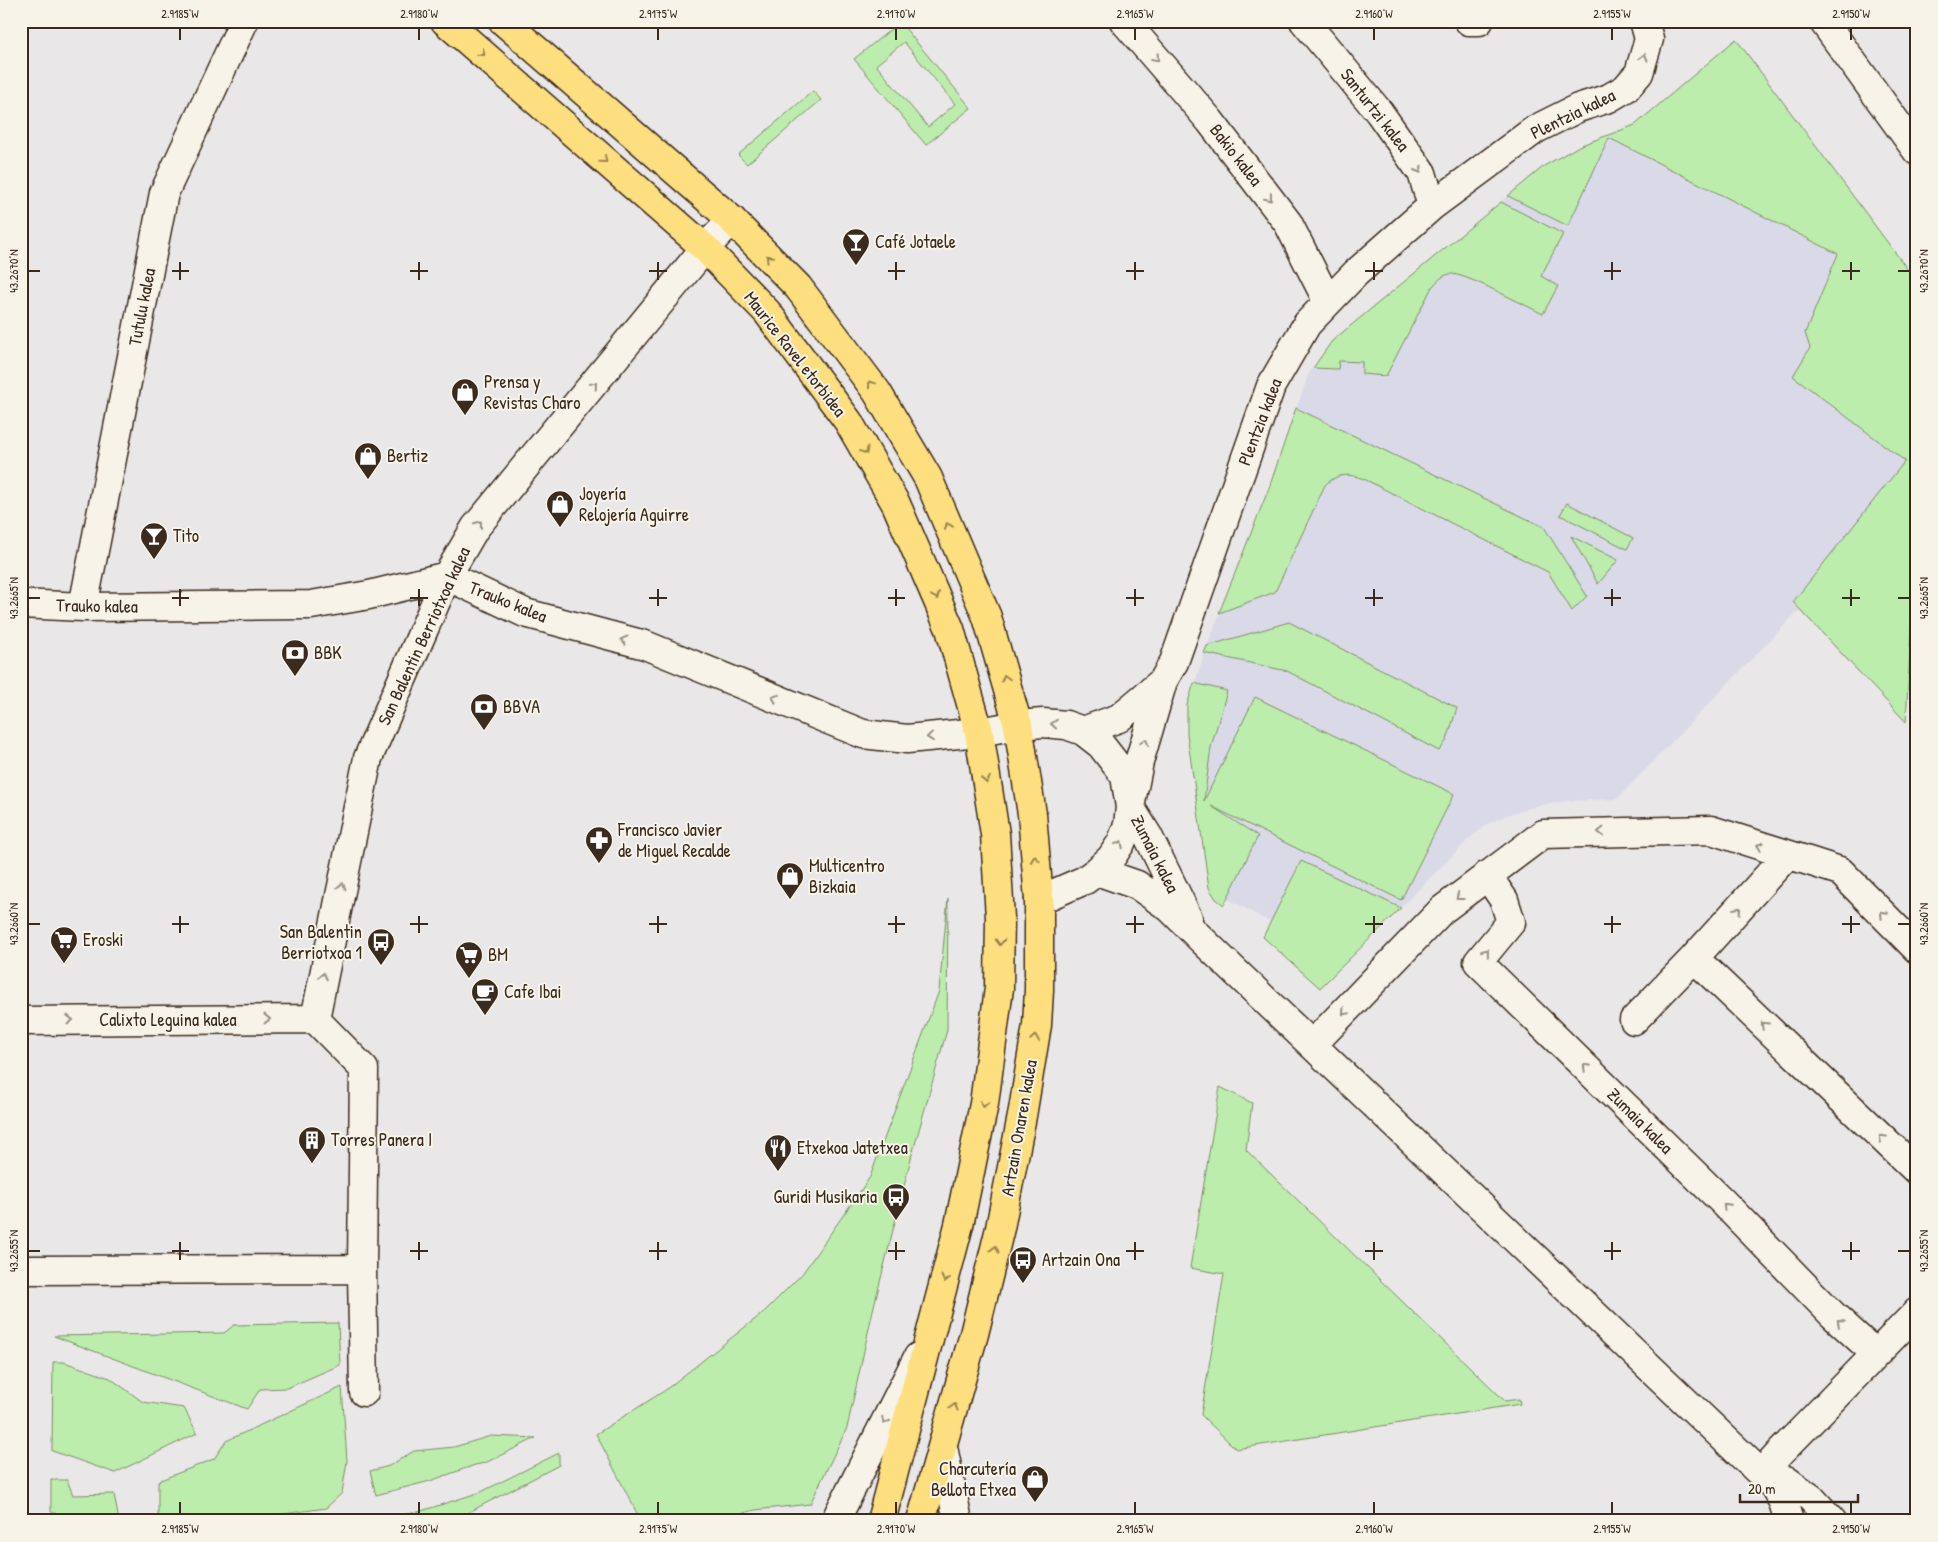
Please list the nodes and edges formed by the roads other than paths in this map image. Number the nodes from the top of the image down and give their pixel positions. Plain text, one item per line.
1 (244, 21) edge
2 (445, 21) edge
3 (503, 21) edge
4 (1124, 21) edge
5 (1304, 21) edge
6 (1469, 21) edge
7 (1479, 21) edge
8 (1644, 21) edge
9 (1822, 21) edge
10 (1917, 150) edge
11 (1432, 206) junction
12 (732, 220) junction
13 (705, 248) junction
14 (1328, 302) junction
15 (447, 576) junction
16 (21, 604) edge
17 (83, 607) junction
18 (1163, 681) junction
19 (1018, 725) junction
20 (1083, 731) junction
21 (978, 732) junction
22 (1130, 807) junction
23 (1787, 855) junction
24 (1097, 871) junction
25 (1487, 875) junction
26 (1039, 900) junction
27 (1199, 937) junction
28 (1917, 949) edge
29 (1694, 958) junction
30 (315, 1019) junction
31 (1634, 1020) dead end
32 (21, 1021) edge
33 (1312, 1045) junction
34 (1917, 1171) edge
35 (362, 1269) junction
36 (21, 1270) edge
37 (1917, 1312) edge
38 (931, 1331) junction
39 (1876, 1354) junction
40 (364, 1392) dead end
41 (943, 1447) junction
42 (1761, 1474) junction
43 (1789, 1520) edge
44 (835, 1521) edge
45 (881, 1521) edge
46 (921, 1521) edge
47 (958, 1521) edge
48 (1832, 1521) edge

1 - 17 street, Tutulu kalea
2 -> 13 main road, Maurice Ravel etorbidea
3 - 12 main road
4 -> 14 street, Bakio kalea
5 -> 11 street, Santurtzi kalea
6 - 7 street
11 -> 8 street, Plentzia kalea
9 - 10 street
11 - 14 street, Plentzia kalea
12 - 13 street, San Balentin Berriotxoa kalea
19 -> 12 main road
15 -> 13 street, San Balentin Berriotxoa kalea
13 -> 21 main road, Maurice Ravel etorbidea
14 - 18 street, Plentzia kalea
15 - 17 street, Trauko kalea
21 -> 15 street, Trauko kalea
30 -> 15 street, San Balentin Berriotxoa kalea
16 - 17 street, Trauko kalea
18 - 20 street, Plentzia kalea
22 -> 18 street, Zumaia kalea
20 -> 19 street, Trauko kalea
19 - 21 street, Trauko kalea
26 -> 19 main road, Artzain Onaren kalea
20 - 22 street
21 -> 38 main road
24 -> 22 street
22 - 27 street, Zumaia kalea
23 -> 25 street
28 -> 23 street
29 -> 23 street
24 - 26 street
24 - 27 street, Zumaia kalea
25 -> 33 street
39 -> 25 street, Zumaia kalea
41 -> 26 main road, Artzain Onaren kalea
27 - 33 street, Zumaia kalea
29 - 31 street
34 -> 29 street
32 -> 30 street, Calixto Leguina kalea
30 - 35 street
33 - 42 street, Zumaia kalea
35 - 36 street
35 - 40 street
37 - 39 street
38 -> 44 street
38 - 45 main road
39 - 42 street
41 - 46 main road, Artzain Onaren kalea
41 - 47 street
42 - 43 street, Zumaia kalea
42 - 48 street

